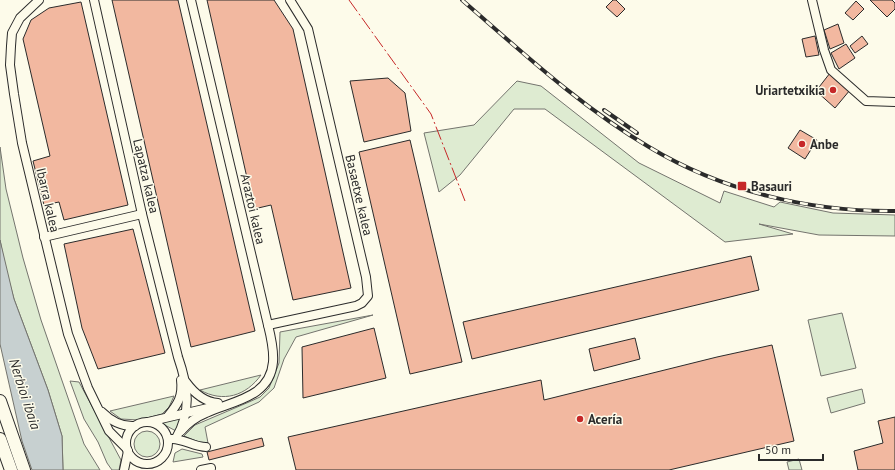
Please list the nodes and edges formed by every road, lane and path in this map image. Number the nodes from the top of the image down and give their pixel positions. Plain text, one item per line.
1 (39, 0) edge
2 (94, 0) edge
3 (191, 0) edge
4 (290, 0) edge
5 (812, 0) edge
6 (895, 102) edge
7 (142, 214) junction
8 (44, 237) junction
9 (268, 325) junction
10 (178, 357) junction
11 (186, 382) junction
12 (0, 401) edge
13 (231, 404) junction
14 (99, 408) junction
15 (186, 412) junction
16 (168, 416) junction
17 (146, 422) junction
18 (135, 426) junction
19 (181, 430) junction
20 (176, 438) junction
21 (0, 439) edge
22 (168, 440) junction
23 (206, 447) dead end
24 (127, 450) junction
25 (155, 463) junction
26 (211, 468) dead end
27 (11, 470) edge
28 (24, 470) edge
29 (124, 470) edge
30 (146, 470) edge
31 (201, 470) edge

1 - 8 street, Ibarra kalea
2 - 7 street, Lapatza kalea
3 - 9 street, Araztoi kalea
4 - 9 street, Basaetxe kalea
5 - 6 street
7 - 8 street
7 - 10 street, Lapatza kalea
8 - 14 street, Ibarra kalea
9 - 13 street, Araztoi kalea
10 - 11 street
10 - 16 street
11 - 13 street
11 - 15 street
12 - 28 main road
13 - 15 street
13 - 19 street
14 - 18 street, Ibarra kalea
14 - 24 street, Ibarra kalea
15 - 16 street
15 - 19 street
16 - 17 street
17 - 18 street
17 - 22 street
18 - 24 street
19 - 20 street
20 - 22 street
20 - 23 street
21 - 27 main road
22 - 25 street
24 - 25 street
24 - 29 street
25 - 30 street
26 - 31 street

